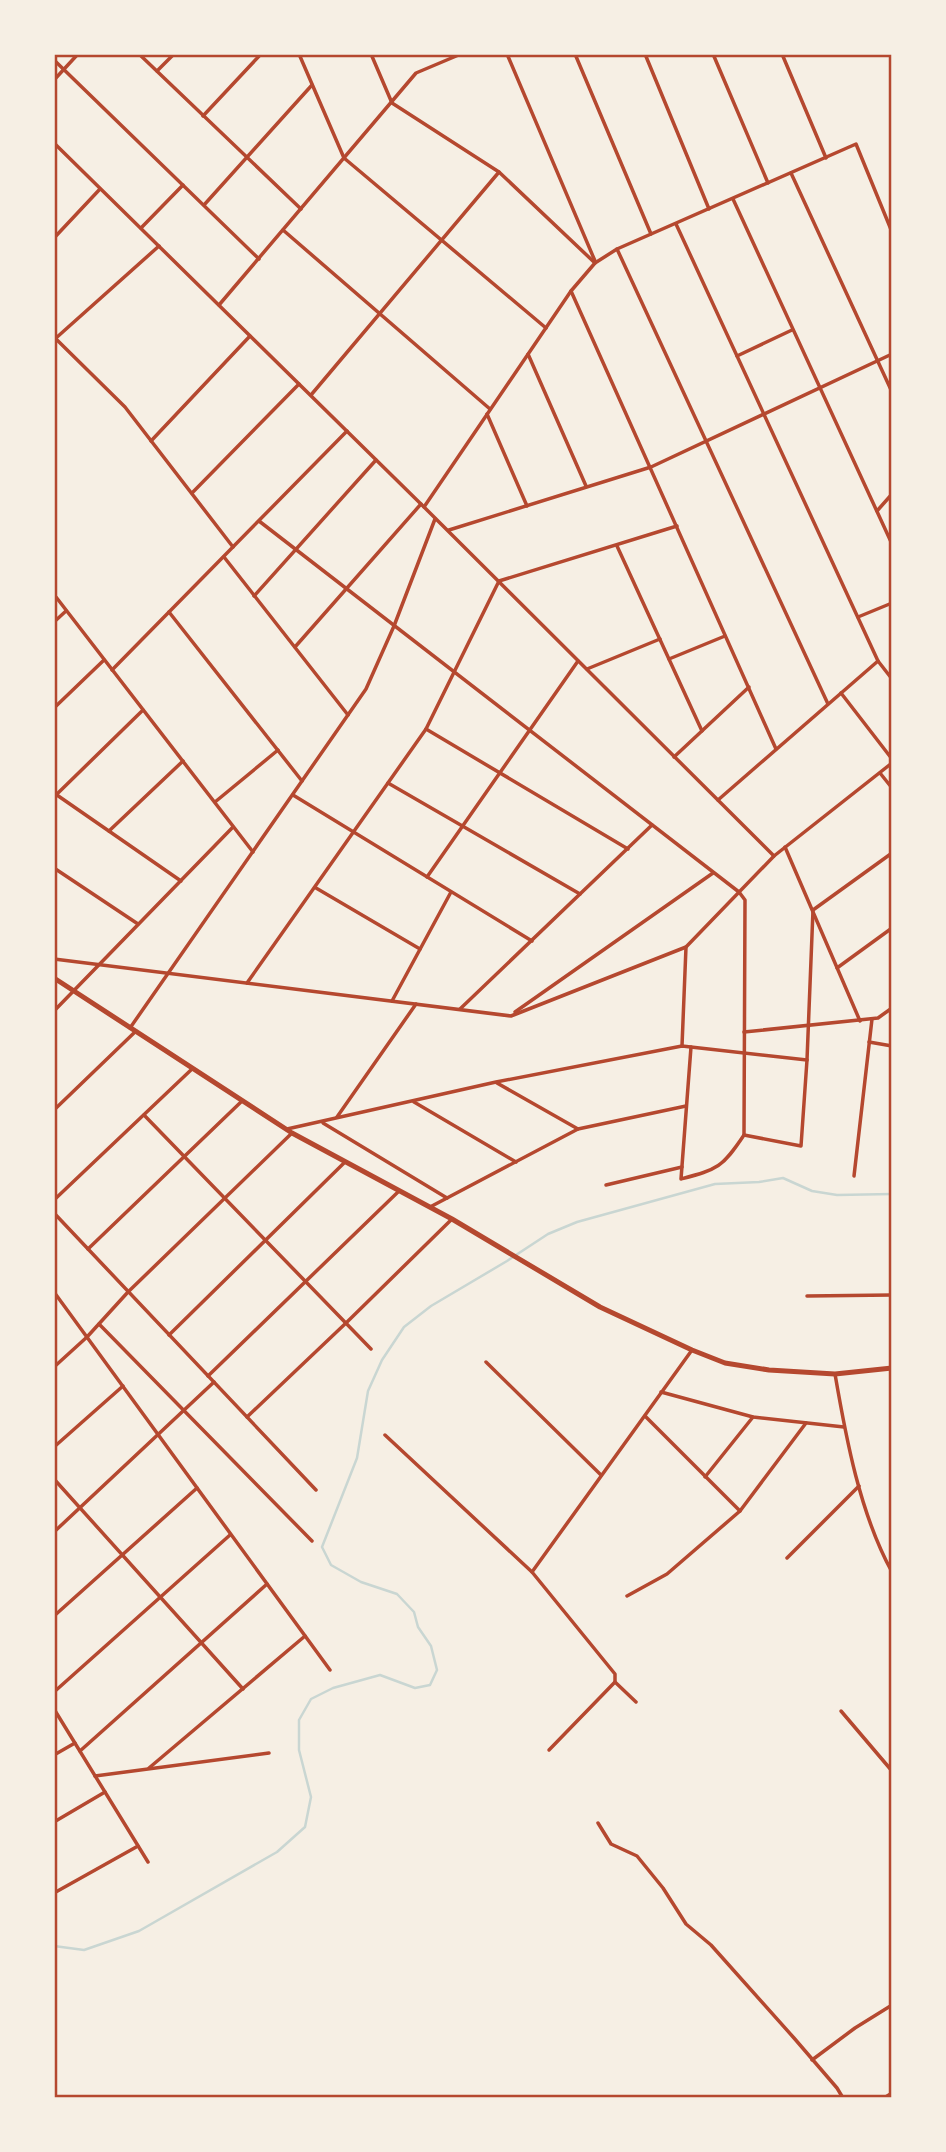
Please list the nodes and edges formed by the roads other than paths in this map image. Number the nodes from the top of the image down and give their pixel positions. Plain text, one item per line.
1 (78, 54) edge
2 (139, 54) edge
3 (174, 54) edge
4 (261, 54) edge
5 (299, 54) edge
6 (371, 54) edge
7 (461, 54) edge
8 (508, 54) edge
9 (575, 54) edge
10 (645, 54) edge
11 (713, 54) edge
12 (782, 54) edge
13 (54, 60) edge
14 (65, 68) junction
15 (157, 71) junction
16 (54, 80) edge
17 (312, 85) junction
18 (391, 103) junction
19 (203, 116) junction
20 (56, 147) edge
21 (246, 158) junction
22 (344, 158) junction
23 (826, 158) junction
24 (499, 172) junction
25 (791, 173) junction
26 (768, 183) junction
27 (183, 184) junction
28 (101, 188) junction
29 (733, 199) junction
30 (204, 205) junction
31 (301, 209) junction
32 (709, 209) junction
33 (676, 223) junction
34 (141, 228) junction
35 (283, 230) junction
36 (892, 232) edge
37 (651, 234) junction
38 (54, 239) edge
39 (442, 240) junction
40 (159, 246) junction
41 (617, 249) junction
42 (259, 259) junction
43 (595, 263) junction
44 (571, 291) junction
45 (219, 305) junction
46 (379, 314) junction
47 (546, 328) junction
48 (793, 330) junction
49 (250, 336) junction
50 (55, 338) edge
51 (528, 354) junction
52 (892, 354) edge
53 (737, 356) junction
54 (878, 361) junction
55 (299, 384) junction
56 (820, 388) junction
57 (892, 392) edge
58 (311, 395) junction
59 (489, 412) junction
60 (764, 414) junction
61 (347, 431) junction
62 (151, 441) junction
63 (706, 441) junction
64 (376, 460) junction
65 (651, 467) junction
66 (587, 487) junction
67 (192, 493) junction
68 (892, 494) edge
69 (423, 505) junction
70 (527, 506) junction
71 (877, 511) junction
72 (436, 518) junction
73 (259, 521) junction
74 (677, 526) junction
75 (448, 530) junction
76 (892, 544) edge
77 (617, 546) junction
78 (233, 547) junction
79 (295, 549) junction
80 (224, 557) junction
81 (499, 581) junction
82 (346, 589) junction
83 (254, 596) junction
84 (56, 597) edge
85 (892, 603) edge
86 (66, 611) junction
87 (169, 612) junction
88 (858, 617) junction
89 (54, 622) edge
90 (394, 626) junction
91 (726, 636) junction
92 (660, 639) junction
93 (295, 647) junction
94 (669, 659) junction
95 (104, 660) junction
96 (578, 661) junction
97 (878, 661) junction
98 (113, 670) junction
99 (587, 670) junction
100 (454, 672) junction
101 (892, 679) edge
102 (749, 687) junction
103 (841, 693) junction
104 (828, 704) junction
105 (54, 708) edge
106 (143, 710) junction
107 (348, 715) junction
108 (426, 729) junction
109 (530, 730) junction
110 (702, 731) junction
111 (776, 749) junction
112 (278, 750) junction
113 (674, 757) junction
114 (183, 761) junction
115 (892, 761) edge
116 (500, 772) junction
117 (880, 773) junction
118 (302, 781) junction
119 (388, 783) junction
120 (892, 788) edge
121 (55, 794) edge
122 (293, 795) junction
123 (718, 800) junction
124 (215, 802) junction
125 (652, 825) junction
126 (234, 826) junction
127 (463, 826) junction
128 (109, 831) junction
129 (355, 832) junction
130 (785, 847) junction
131 (628, 849) junction
132 (253, 852) junction
133 (892, 853) edge
134 (774, 856) junction
135 (54, 868) edge
136 (713, 873) junction
137 (427, 877) junction
138 (181, 881) junction
139 (315, 887) junction
140 (451, 891) junction
141 (739, 892) junction
142 (580, 894) junction
143 (813, 910) junction
144 (138, 924) junction
145 (892, 928) edge
146 (532, 941) junction
147 (687, 947) junction
148 (420, 949) junction
149 (54, 959) edge
150 (100, 965) junction
151 (837, 968) junction
152 (168, 973) junction
153 (54, 978) edge
154 (247, 983) junction
155 (75, 991) junction
156 (392, 1001) junction
157 (416, 1004) junction
158 (892, 1008) edge
159 (460, 1009) junction
160 (54, 1011) edge
161 (511, 1016) junction
162 (872, 1019) junction
163 (860, 1021) junction
164 (808, 1026) junction
165 (133, 1029) junction
166 (744, 1032) junction
167 (869, 1042) junction
168 (682, 1046) junction
169 (892, 1046) edge
170 (691, 1047) junction
171 (744, 1053) junction
172 (807, 1060) junction
173 (193, 1069) junction
174 (496, 1082) junction
175 (242, 1101) junction
176 (412, 1101) junction
177 (687, 1106) junction
178 (54, 1110) edge
179 (144, 1115) junction
180 (336, 1119) junction
181 (322, 1122) junction
182 (286, 1129) junction
183 (578, 1129) junction
184 (292, 1133) junction
185 (744, 1135) junction
186 (185, 1156) junction
187 (345, 1162) junction
188 (516, 1162) junction
189 (682, 1167) junction
190 (854, 1176) dead end
191 (606, 1185) dead end
192 (399, 1191) junction
193 (225, 1198) junction
194 (447, 1198) junction
195 (54, 1200) edge
196 (430, 1207) junction
197 (54, 1213) edge
198 (452, 1219) junction
199 (266, 1240) junction
200 (88, 1249) junction
201 (306, 1282) junction
202 (54, 1292) edge
203 (128, 1292) junction
204 (892, 1295) edge
205 (807, 1296) dead end
206 (346, 1323) junction
207 (99, 1324) junction
208 (170, 1335) junction
209 (87, 1337) junction
210 (371, 1349) dead end
211 (692, 1350) junction
212 (486, 1362) dead end
213 (54, 1367) edge
214 (892, 1368) edge
215 (835, 1374) junction
216 (208, 1376) junction
217 (214, 1382) junction
218 (123, 1386) junction
219 (661, 1392) junction
220 (184, 1410) junction
221 (644, 1416) junction
222 (247, 1417) junction
223 (753, 1417) junction
224 (806, 1423) junction
225 (844, 1427) junction
226 (158, 1434) junction
227 (385, 1435) dead end
228 (54, 1447) edge
229 (601, 1475) junction
230 (705, 1477) junction
231 (54, 1479) edge
232 (859, 1486) junction
233 (197, 1488) junction
234 (316, 1490) dead end
235 (80, 1508) junction
236 (740, 1511) junction
237 (54, 1532) edge
238 (231, 1534) junction
239 (312, 1541) dead end
240 (122, 1555) junction
241 (787, 1558) dead end
242 (532, 1572) junction
243 (892, 1572) edge
244 (267, 1584) junction
245 (160, 1597) junction
246 (627, 1597) dead end
247 (54, 1616) edge
248 (305, 1636) junction
249 (202, 1643) junction
250 (330, 1670) dead end
251 (615, 1682) junction
252 (243, 1689) junction
253 (54, 1692) edge
254 (636, 1702) dead end
255 (54, 1709) edge
256 (841, 1711) dead end
257 (75, 1743) junction
258 (549, 1750) dead end
259 (80, 1751) junction
260 (269, 1753) dead end
261 (54, 1755) edge
262 (149, 1768) junction
263 (892, 1771) edge
264 (95, 1776) junction
265 (105, 1792) junction
266 (54, 1822) edge
267 (598, 1823) dead end
268 (138, 1846) junction
269 (148, 1863) dead end
270 (54, 1893) edge
271 (892, 2006) edge
272 (812, 2060) junction
273 (892, 2092) edge
274 (843, 2098) edge
275 (884, 2098) edge

1 - 14 street
2 - 15 street
3 - 15 street
4 - 19 street
5 - 17 street
6 - 18 street
7 - 18 street
8 - 43 street
9 - 37 street
10 - 32 street
11 - 26 street
12 - 23 street
13 - 14 street
14 - 16 street
14 - 27 street
15 - 19 street
17 - 21 street
17 - 22 street
18 - 22 street
18 - 24 street
19 - 21 street
20 - 28 street
21 - 30 street
21 - 31 street
22 - 31 street
22 - 39 street
23 - 25 street
23 - 36 street
24 - 39 street
24 - 43 street
25 - 26 street
25 - 54 street
26 - 29 street
27 - 30 street
27 - 34 street
28 - 34 street
28 - 38 street
29 - 32 street
29 - 48 street
30 - 42 street
31 - 35 street
32 - 33 street
33 - 37 street
33 - 53 street
34 - 40 street
35 - 42 street
35 - 46 street
37 - 41 street
39 - 46 street
39 - 47 street
40 - 45 street
40 - 50 street
41 - 43 street
41 - 63 street
42 - 45 street
43 - 44 street
44 - 47 street
44 - 65 street
45 - 49 street
46 - 58 street
46 - 59 street
47 - 51 street
48 - 53 street
48 - 56 street
49 - 55 street
49 - 62 street
50 - 62 street
51 - 59 street
51 - 66 street
52 - 54 street
53 - 60 street
54 - 56 street
54 - 57 street
55 - 58 street
55 - 67 street
56 - 60 street
56 - 71 street
58 - 61 street
59 - 69 street
59 - 70 street
60 - 63 street
60 - 88 street
61 - 64 street
61 - 73 street
62 - 67 street
63 - 65 street
63 - 104 street
64 - 69 street
64 - 79 street
65 - 66 street
65 - 74 street
66 - 70 street
67 - 78 street
68 - 71 street
69 - 72 street
69 - 82 street
70 - 75 street
71 - 76 street
72 - 75 street
72 - 90 street
73 - 78 street
73 - 79 street
74 - 77 street
74 - 91 street
75 - 81 street
77 - 81 street
77 - 92 street
78 - 80 street
79 - 82 street
79 - 83 street
80 - 83 street
80 - 87 street
81 - 96 street
81 - 100 street
82 - 90 street
82 - 93 street
83 - 93 street
84 - 86 street
85 - 88 street
86 - 89 street
86 - 95 street
87 - 98 street
87 - 112 street
88 - 97 street
90 - 100 street
90 - 107 street
91 - 94 street
91 - 102 street
92 - 94 street
92 - 99 street
93 - 107 street
94 - 110 street
95 - 98 street
95 - 105 street
96 - 99 street
96 - 109 street
97 - 101 street
97 - 103 street
98 - 106 street
99 - 113 street
100 - 108 street
100 - 109 street
102 - 110 street
102 - 111 street
103 - 104 street
103 - 115 street
104 - 111 street
106 - 114 street
106 - 121 street
107 - 118 street
108 - 116 street
108 - 119 street
109 - 116 street
109 - 125 street
110 - 113 street
111 - 123 street
112 - 118 street
112 - 124 street
113 - 123 street
114 - 124 street
114 - 128 street
115 - 117 street
116 - 127 street
116 - 131 street
117 - 120 street
117 - 130 street
118 - 122 street
119 - 127 street
119 - 129 street
121 - 128 street
122 - 129 street
122 - 132 street
123 - 134 street
124 - 126 street
125 - 131 street
125 - 136 street
126 - 132 street
126 - 138 street
127 - 137 street
127 - 142 street
128 - 138 street
129 - 137 street
129 - 139 street
130 - 134 street
130 - 143 street
131 - 142 street
132 - 152 street
133 - 143 street
134 - 141 street
135 - 144 street
136 - 141 street
136 - 161 street
137 - 140 street
138 - 144 street
139 - 148 street
139 - 154 street
140 - 146 street
140 - 148 street
141 - 147 street
141 - 166 street
142 - 146 street
143 - 151 street
143 - 164 street
144 - 150 street
145 - 151 street
146 - 159 street
147 - 161 street
147 - 168 street
148 - 156 street
149 - 150 street
150 - 152 street
150 - 155 street
151 - 163 street
152 - 154 street
152 - 165 street
153 - 155 main road
154 - 156 street
155 - 160 street
155 - 165 main road
156 - 157 street
157 - 159 street
157 - 180 street
158 - 162 street
159 - 161 street
162 - 163 street
162 - 167 street
163 - 164 street
164 - 166 street
164 - 172 street
165 - 173 main road
165 - 178 street
166 - 171 street
167 - 169 street
167 - 190 street
168 - 170 street
168 - 174 street
170 - 171 street
170 - 177 street
171 - 172 street
171 - 185 street
172 - 185 street
173 - 175 main road
173 - 179 street
174 - 176 street
174 - 183 street
175 - 182 main road
175 - 186 street
176 - 180 street
176 - 188 street
177 - 183 street
177 - 189 street
179 - 186 street
179 - 195 street
180 - 181 street
181 - 182 street
181 - 194 street
182 - 184 main road
183 - 188 street
184 - 187 main road
184 - 193 street
185 - 189 street
186 - 193 street
186 - 200 street
187 - 192 main road
187 - 199 street
188 - 194 street
189 - 191 street
192 - 196 main road
192 - 201 street
193 - 199 street
193 - 203 street
194 - 196 street
196 - 198 main road
197 - 200 street
198 - 206 street
198 - 211 main road
199 - 201 street
199 - 208 street
200 - 203 street
201 - 206 street
201 - 216 street
202 - 209 street
203 - 207 street
203 - 208 street
204 - 205 street
206 - 210 street
206 - 222 street
207 - 209 street
207 - 220 street
208 - 216 street
209 - 213 street
209 - 218 street
211 - 215 main road
211 - 219 street
212 - 229 street
214 - 215 main road
215 - 225 street
216 - 217 street
217 - 220 street
217 - 222 street
218 - 226 street
218 - 228 street
219 - 221 street
219 - 223 street
220 - 226 street
220 - 239 street
221 - 229 street
221 - 230 street
222 - 234 street
223 - 224 street
223 - 230 street
224 - 225 street
224 - 236 street
225 - 232 street
226 - 233 street
226 - 235 street
227 - 242 street
229 - 242 street
230 - 236 street
231 - 235 street
232 - 241 street
232 - 243 street
233 - 238 street
233 - 240 street
235 - 237 street
235 - 240 street
236 - 246 street
238 - 244 street
238 - 245 street
240 - 245 street
240 - 247 street
242 - 251 street
244 - 248 street
244 - 249 street
245 - 249 street
245 - 253 street
248 - 250 street
248 - 252 street
249 - 252 street
249 - 259 street
251 - 254 street
251 - 258 street
252 - 262 street
255 - 257 street
256 - 263 street
257 - 259 street
257 - 261 street
259 - 264 street
260 - 262 street
262 - 264 street
264 - 265 street
265 - 266 street
265 - 268 street
267 - 272 street
268 - 269 street
268 - 270 street
271 - 272 street
272 - 274 street
273 - 275 street

